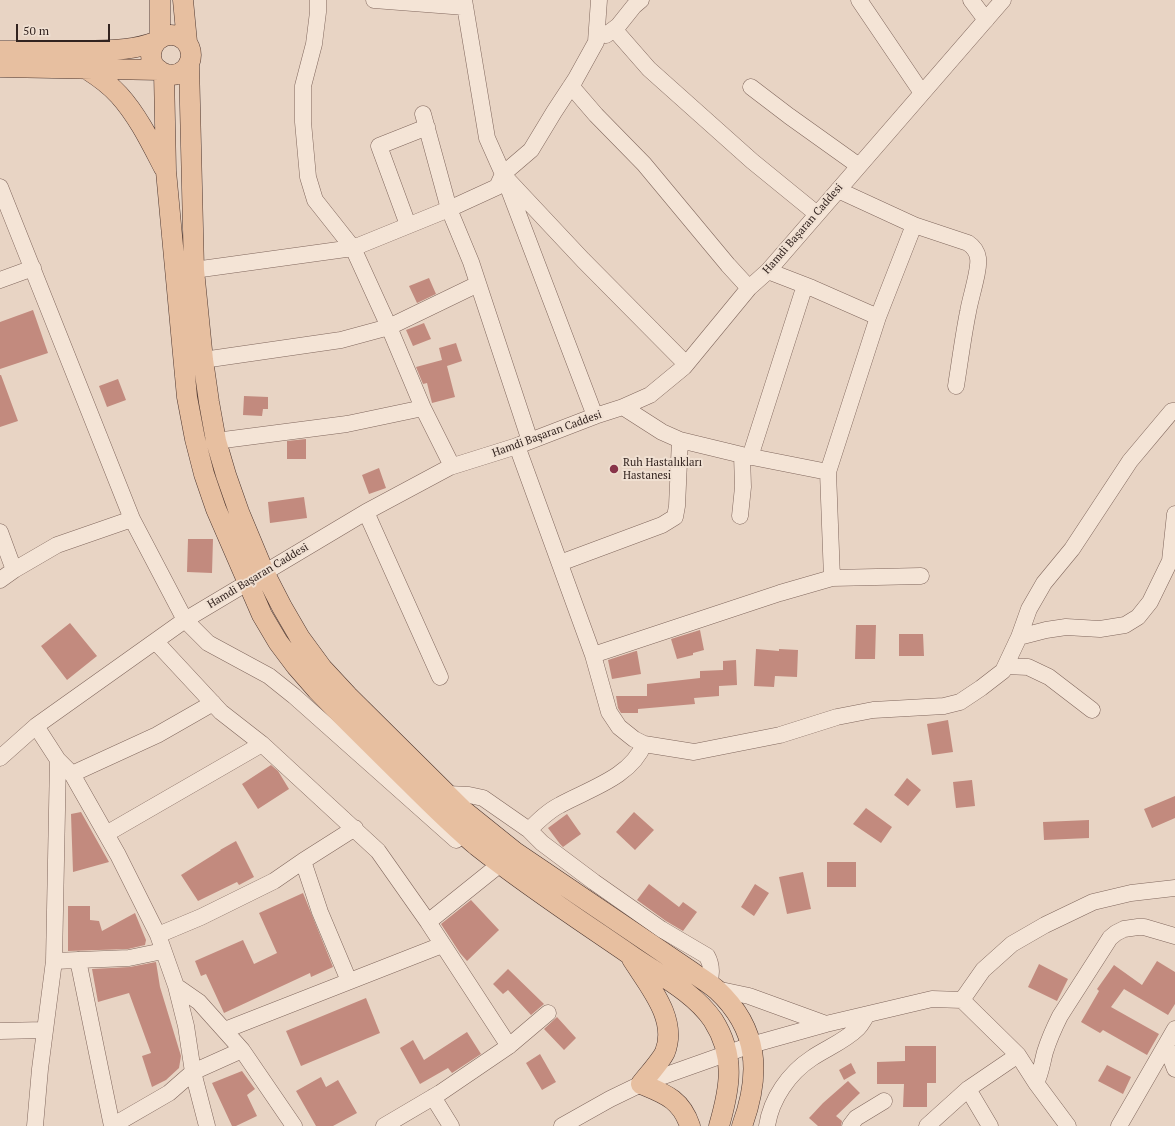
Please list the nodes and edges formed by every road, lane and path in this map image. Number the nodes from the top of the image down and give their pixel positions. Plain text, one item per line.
1 (160, 0) edge
2 (183, 0) edge
3 (318, 0) edge
4 (374, 0) edge
5 (599, 0) edge
6 (641, 0) edge
7 (859, 0) edge
8 (971, 0) edge
9 (1003, 0) edge
10 (464, 4) edge
11 (986, 20) junction
12 (614, 29) junction
13 (158, 40) junction
14 (187, 42) junction
15 (596, 42) junction
16 (0, 50) edge
17 (189, 63) junction
18 (0, 67) edge
19 (88, 70) junction
20 (161, 72) junction
21 (571, 86) junction
22 (751, 87) dead end
23 (922, 93) junction
24 (858, 166) junction
25 (166, 171) junction
26 (503, 174) junction
27 (0, 189) edge
28 (838, 190) junction
29 (449, 209) junction
30 (817, 214) junction
31 (408, 225) junction
32 (914, 225) junction
33 (353, 248) junction
34 (33, 268) junction
35 (194, 270) junction
36 (768, 271) junction
37 (0, 280) edge
38 (478, 284) junction
39 (805, 285) junction
40 (749, 288) junction
41 (878, 318) junction
42 (389, 327) junction
43 (203, 360) junction
44 (686, 364) junction
45 (956, 386) dead end
46 (623, 407) junction
47 (423, 408) junction
48 (1175, 411) edge
49 (595, 416) junction
50 (680, 440) junction
51 (216, 441) junction
52 (524, 444) junction
53 (746, 456) junction
54 (452, 466) junction
55 (828, 472) junction
56 (366, 512) junction
57 (1175, 514) edge
58 (740, 516) dead end
59 (132, 518) junction
60 (0, 532) edge
61 (560, 563) junction
62 (14, 570) junction
63 (264, 572) junction
64 (921, 576) dead end
65 (832, 578) junction
66 (0, 580) edge
67 (247, 582) junction
68 (185, 620) junction
69 (1019, 637) junction
70 (156, 642) junction
71 (593, 655) junction
72 (1006, 666) junction
73 (440, 677) dead end
74 (213, 703) junction
75 (1092, 710) dead end
76 (36, 726) junction
77 (262, 744) junction
78 (644, 744) junction
79 (0, 758) edge
80 (58, 760) junction
81 (72, 774) junction
82 (447, 794) junction
83 (355, 828) junction
84 (529, 830) junction
85 (106, 834) junction
86 (303, 861) junction
87 (503, 861) junction
88 (1175, 888) edge
89 (428, 922) junction
90 (158, 935) junction
91 (1175, 936) edge
92 (442, 945) junction
93 (163, 951) junction
94 (629, 954) junction
95 (78, 960) junction
96 (54, 961) junction
97 (349, 981) junction
98 (176, 986) junction
99 (712, 986) junction
100 (962, 1000) junction
101 (548, 1013) dead end
102 (867, 1015) junction
103 (826, 1024) junction
104 (1175, 1029) edge
105 (44, 1030) junction
106 (224, 1030) junction
107 (0, 1031) edge
108 (751, 1045) junction
109 (1166, 1045) junction
110 (509, 1046) junction
111 (242, 1050) junction
112 (727, 1053) junction
113 (1018, 1055) junction
114 (1175, 1069) edge
115 (193, 1072) junction
116 (1036, 1083) junction
117 (641, 1084) junction
118 (968, 1089) junction
119 (433, 1097) junction
120 (884, 1101) dead end
121 (36, 1126) edge
122 (112, 1126) edge
123 (207, 1126) edge
124 (294, 1126) edge
125 (384, 1126) edge
126 (451, 1126) edge
127 (562, 1126) edge
128 (690, 1126) edge
129 (719, 1126) edge
130 (742, 1126) edge
131 (767, 1126) edge
132 (850, 1126) edge
133 (927, 1126) edge
134 (990, 1126) edge
135 (1068, 1126) edge
136 (1119, 1126) edge

1 - 13 main road
2 - 14 main road
3 - 33 street
4 - 10 street
5 - 15 street
6 - 12 street
7 - 23 street
8 - 11 street
9 - 11 street, Hamdi Başaran Caddesi
10 - 26 street
11 - 23 street, Hamdi Başaran Caddesi
12 - 15 street
12 - 30 street
13 - 14 main road
13 - 16 main road
13 - 20 main road
14 - 17 main road
15 - 21 street
17 - 20 main road
17 - 35 main road
18 - 19 main road
19 - 20 main road
19 - 25 main road
20 - 25 main road
21 - 26 street
21 - 40 street
22 - 24 street
23 - 24 street, Hamdi Başaran Caddesi
24 - 28 street, Hamdi Başaran Caddesi
25 - 67 main road
26 - 29 street
26 - 44 street
26 - 49 street
27 - 34 street
28 - 30 street, Hamdi Başaran Caddesi
28 - 32 street
29 - 31 street
29 - 31 street
29 - 38 street
30 - 36 street, Hamdi Başaran Caddesi
31 - 33 street
32 - 41 street
32 - 45 street
33 - 35 street
33 - 42 street
34 - 37 street
34 - 59 street
35 - 43 main road
36 - 39 street
36 - 40 street, Hamdi Başaran Caddesi
38 - 42 street
38 - 52 street
39 - 41 street
39 - 53 street
40 - 44 street, Hamdi Başaran Caddesi
41 - 55 street
42 - 43 street
42 - 47 street
43 - 51 main road
44 - 46 street, Hamdi Başaran Caddesi
46 - 49 street, Hamdi Başaran Caddesi
46 - 50 street
47 - 51 street
47 - 54 street
48 - 69 street
49 - 52 street, Hamdi Başaran Caddesi
50 - 53 street
50 - 61 street
51 - 63 main road
52 - 54 street, Hamdi Başaran Caddesi
52 - 61 street
53 - 55 street
53 - 58 street
54 - 56 street, Hamdi Başaran Caddesi
55 - 65 street
56 - 63 street, Hamdi Başaran Caddesi
56 - 73 street
57 - 69 street
59 - 62 street
59 - 68 street
60 - 62 street
61 - 71 street
62 - 66 street
63 - 67 street, Hamdi Başaran Caddesi
63 - 82 main road
64 - 65 street
65 - 71 street
67 - 68 street, Hamdi Başaran Caddesi
67 - 87 main road
68 - 70 street, Hamdi Başaran Caddesi
68 - 87 street
69 - 72 street
70 - 74 street
70 - 76 street, Hamdi Başaran Caddesi
71 - 78 street
72 - 75 street
72 - 78 street
74 - 77 street
74 - 81 street
76 - 79 street, Hamdi Başaran Caddesi
76 - 80 street
77 - 83 street
77 - 85 street
78 - 84 street
80 - 81 street
80 - 96 street
81 - 85 street
82 - 84 street
82 - 87 main road
83 - 86 street
83 - 89 street
84 - 99 street
85 - 90 street
86 - 90 street
86 - 97 street
87 - 89 street
87 - 94 main road
87 - 99 main road
88 - 100 street
89 - 92 street
90 - 93 street
91 - 116 street
92 - 97 street
92 - 110 street
93 - 95 street
93 - 98 street
94 - 112 main road
94 - 117 main road
95 - 96 street
95 - 122 street
96 - 105 street
97 - 106 street
98 - 106 street
98 - 115 street
99 - 103 street
99 - 108 main road
100 - 102 street
100 - 113 street
101 - 110 street
102 - 103 street
102 - 131 street
103 - 108 street
104 - 109 street
105 - 107 street
105 - 121 street
106 - 111 street
108 - 112 street
108 - 130 main road
109 - 114 street
109 - 136 street
110 - 119 street
111 - 115 street
111 - 124 street
112 - 117 street
112 - 129 main road
113 - 116 street
113 - 118 street
115 - 122 street
115 - 123 street
116 - 135 street
117 - 127 street
117 - 128 main road
118 - 133 street
118 - 134 street
119 - 125 street
119 - 126 street
120 - 132 street

